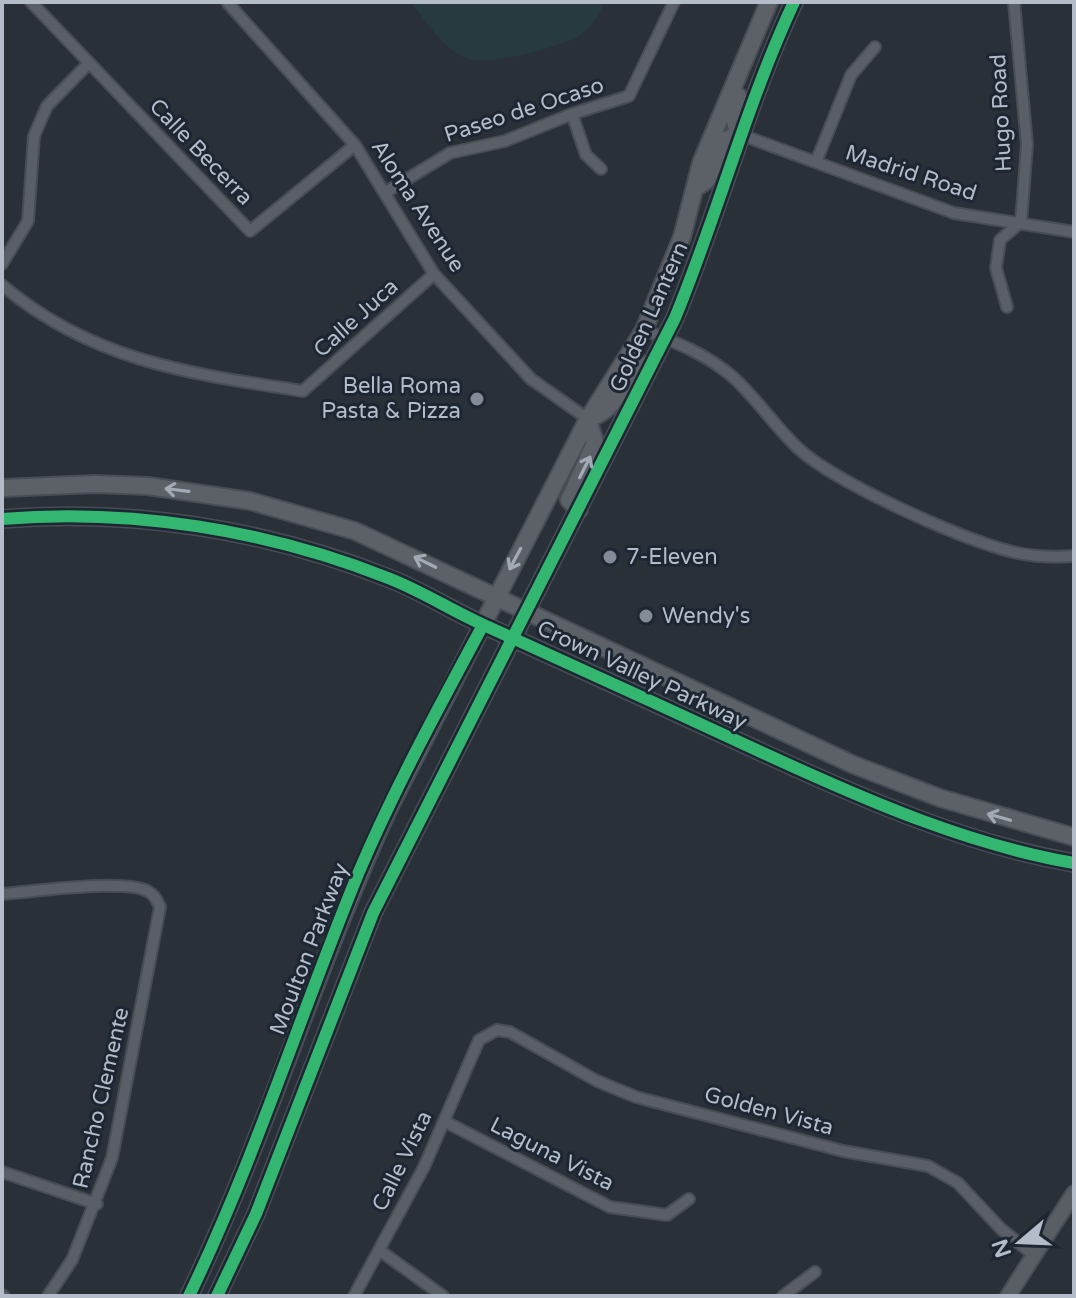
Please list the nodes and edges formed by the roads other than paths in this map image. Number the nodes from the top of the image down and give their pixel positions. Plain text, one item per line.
1 (31, 2) edge
2 (227, 2) edge
3 (674, 2) edge
4 (769, 2) edge
5 (794, 2) edge
6 (1014, 2) edge
7 (757, 29) junction
8 (875, 47) dead end
9 (88, 64) junction
10 (572, 114) junction
11 (739, 134) junction
12 (355, 145) junction
13 (816, 162) junction
14 (601, 169) dead end
15 (695, 187) junction
16 (386, 192) junction
17 (1021, 222) junction
18 (1074, 232) edge
19 (2, 264) edge
20 (434, 274) junction
21 (2, 285) edge
22 (1007, 307) dead end
23 (644, 330) junction
24 (666, 338) junction
25 (652, 362) junction
26 (588, 419) junction
27 (2, 488) edge
28 (579, 510) junction
29 (2, 519) edge
30 (1074, 556) edge
31 (495, 596) junction
32 (529, 611) junction
33 (483, 625) junction
34 (514, 638) junction
35 (1074, 837) edge
36 (1074, 863) edge
37 (2, 894) edge
38 (479, 1040) joint
39 (444, 1121) junction
40 (2, 1172) edge
41 (1074, 1193) edge
42 (689, 1199) dead end
43 (97, 1204) junction
44 (379, 1250) junction
45 (1034, 1255) junction
46 (815, 1272) dead end
47 (48, 1296) edge
48 (189, 1296) edge
49 (217, 1296) edge
50 (354, 1296) edge
51 (443, 1296) edge
52 (783, 1296) edge
53 (1008, 1296) edge

1 - 9 street, Calle Becerra
2 - 12 street, Aloma Avenue
3 - 10 street, Paseo de Ocaso
4 - 7 main road, Golden Lantern
5 - 11 main road, Golden Lantern
6 - 17 street, Hugo Road
7 - 11 main road
7 - 15 main road, Golden Lantern
8 - 13 street
9 - 12 street, Calle Becerra
9 - 19 street
10 - 14 street
10 - 16 street, Paseo de Ocaso
11 - 13 street, Madrid Road
11 - 15 main road
11 - 24 main road, Golden Lantern
12 - 16 street, Aloma Avenue
13 - 17 street, Madrid Road
15 - 23 main road, Golden Lantern
16 - 20 street, Aloma Avenue
17 - 18 street, Madrid Road
17 - 22 street
20 - 21 street, Calle Juca
20 - 26 street, Aloma Avenue
23 - 24 street
23 - 26 main road, Golden Lantern
24 - 25 main road, Golden Lantern
24 - 30 street
25 - 26 main road
25 - 28 main road, Golden Lantern
28 -> 26 main road
26 -> 31 main road, Golden Lantern
31 -> 27 main road, Crown Valley Parkway
28 - 32 main road, Golden Lantern
29 - 33 main road, Crown Valley Parkway
31 - 32 main road, Crown Valley Parkway
31 - 33 main road, Golden Lantern
32 - 34 main road, Golden Lantern
35 -> 32 main road, Crown Valley Parkway
33 - 34 main road, Crown Valley Parkway
33 - 48 main road, Moulton Parkway
34 - 36 main road, Crown Valley Parkway
34 - 49 main road
37 - 43 street, Rancho Clemente
38 - 39 street, Calle Vista
38 - 45 street, Golden Vista
39 - 42 street, Laguna Vista
39 - 44 street, Calle Vista
40 - 43 street
41 - 45 street
43 - 47 street, Rancho Clemente
44 - 50 street, Calle Vista
44 - 51 street
45 - 53 street
46 - 52 street

